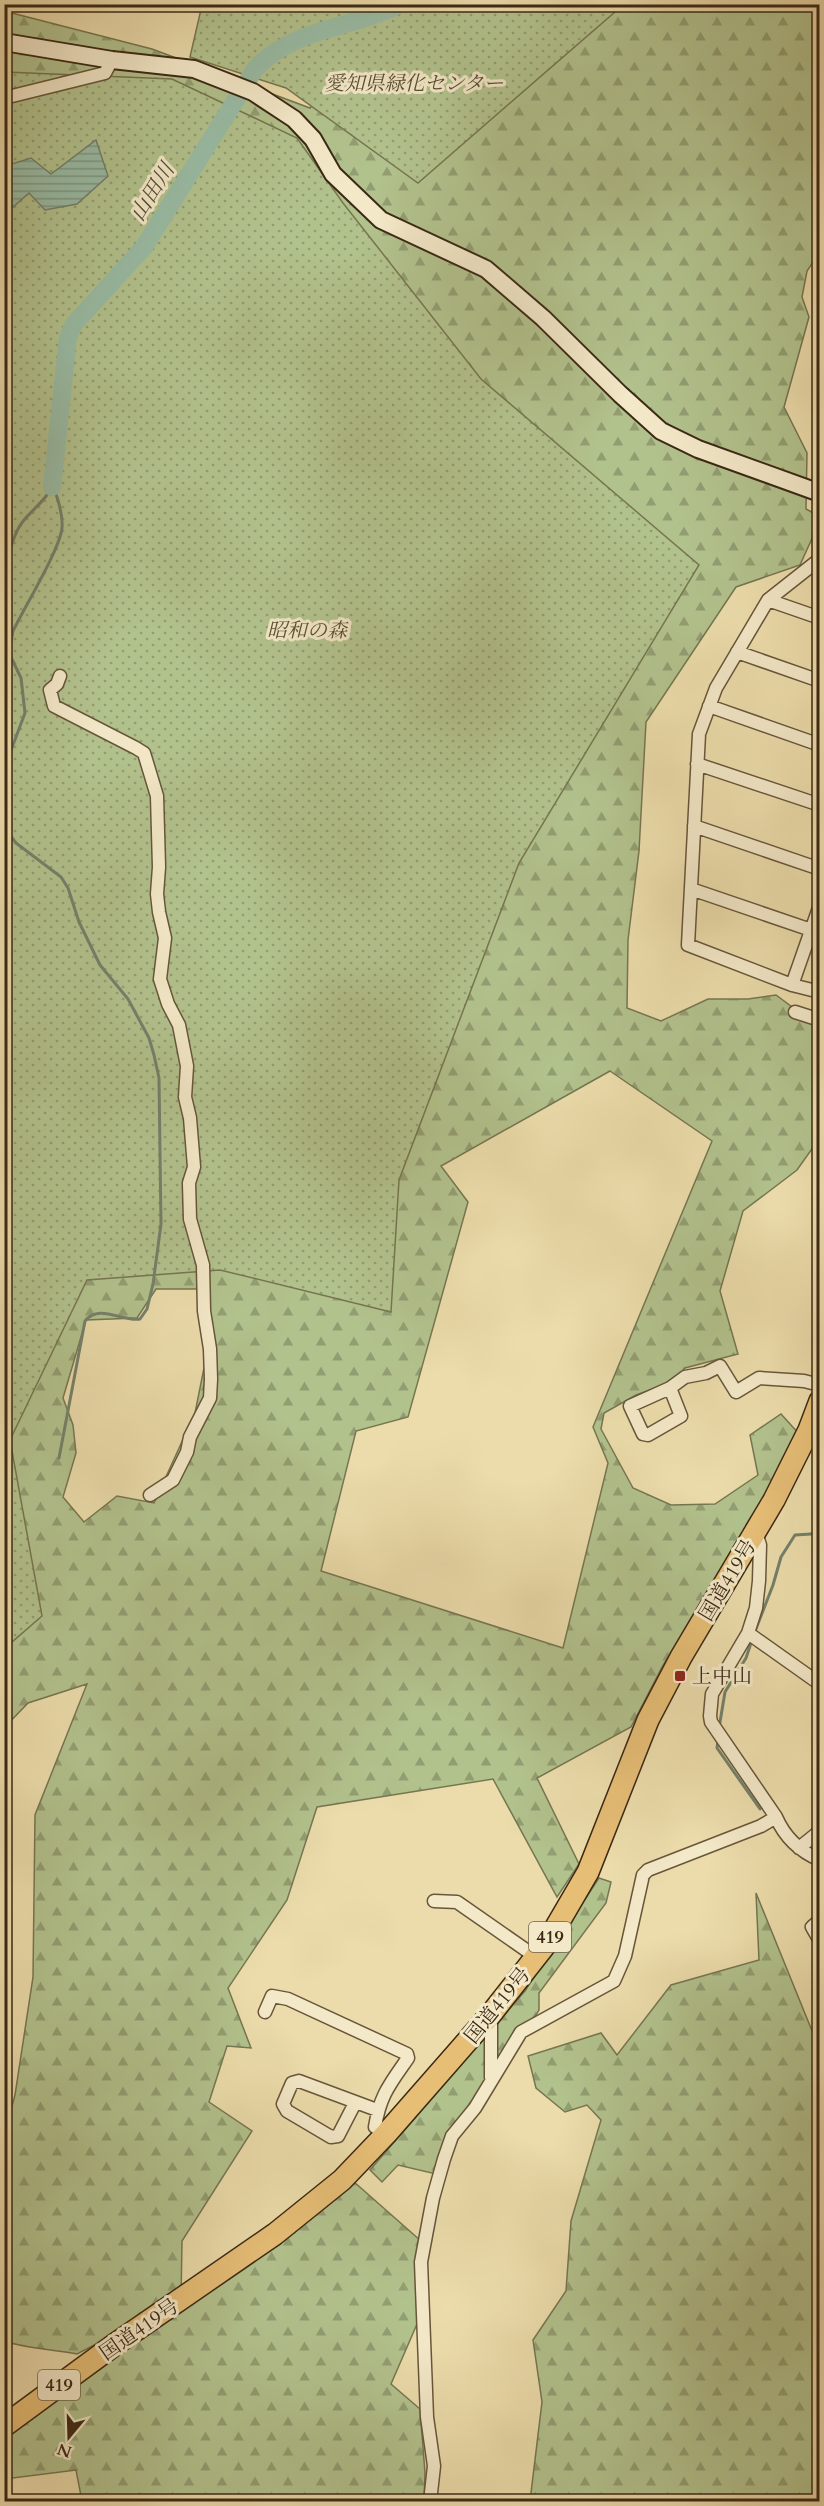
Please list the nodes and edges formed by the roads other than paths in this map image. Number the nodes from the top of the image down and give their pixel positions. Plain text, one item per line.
1 (4, 42) edge
2 (112, 60) junction
3 (4, 98) edge
4 (819, 493) edge
5 (819, 560) edge
6 (768, 600) junction
7 (819, 618) edge
8 (737, 652) junction
9 (60, 676) dead end
10 (819, 681) edge
11 (709, 706) junction
12 (819, 745) edge
13 (698, 764) junction
14 (819, 806) edge
15 (694, 826) junction
16 (819, 869) edge
17 (691, 889) junction
18 (819, 905) edge
19 (815, 931) edge
20 (792, 985) junction
21 (819, 992) edge
22 (795, 1012) dead end
23 (819, 1020) edge
24 (819, 1385) edge
25 (670, 1388) dead end
26 (819, 1401) edge
27 (150, 1495) dead end
28 (756, 1533) junction
29 (748, 1633) junction
30 (819, 1684) edge
31 (776, 1817) junction
32 (819, 1831) edge
33 (799, 1848) junction
34 (819, 1860) edge
35 (434, 1901) dead end
36 (819, 1920) edge
37 (819, 1941) edge
38 (536, 1957) junction
39 (265, 2013) dead end
40 (491, 2014) junction
41 (491, 2079) junction
42 (355, 2103) junction
43 (377, 2110) junction
44 (386, 2134) junction
45 (4, 2426) edge
46 (430, 2502) edge

1 - 2 street
2 - 3 street
2 - 4 street
5 - 6 street
6 - 7 street
6 - 8 street
8 - 10 street
8 - 11 street
9 - 27 street
11 - 12 street
11 - 13 street
13 - 14 street
13 - 15 street
15 - 16 street
15 - 17 street
17 - 19 street
17 - 20 street
18 - 19 street
19 - 20 street
20 - 21 street
22 - 23 street
24 - 25 street
26 - 28 highway, 国道419号 / 419
28 - 29 street
28 - 38 highway, 国道419号 / 419
29 - 30 street
29 - 31 street
31 - 33 street
31 - 41 street
32 - 33 street
33 - 34 street
35 - 38 street
36 - 37 street
38 - 40 highway, 国道419号 / 419
39 - 43 street
40 - 41 street
40 - 44 highway, 国道419号 / 419
41 - 46 street
42 - 42 street
42 - 43 street
43 - 44 street
44 - 45 highway, 国道419号 / 419

